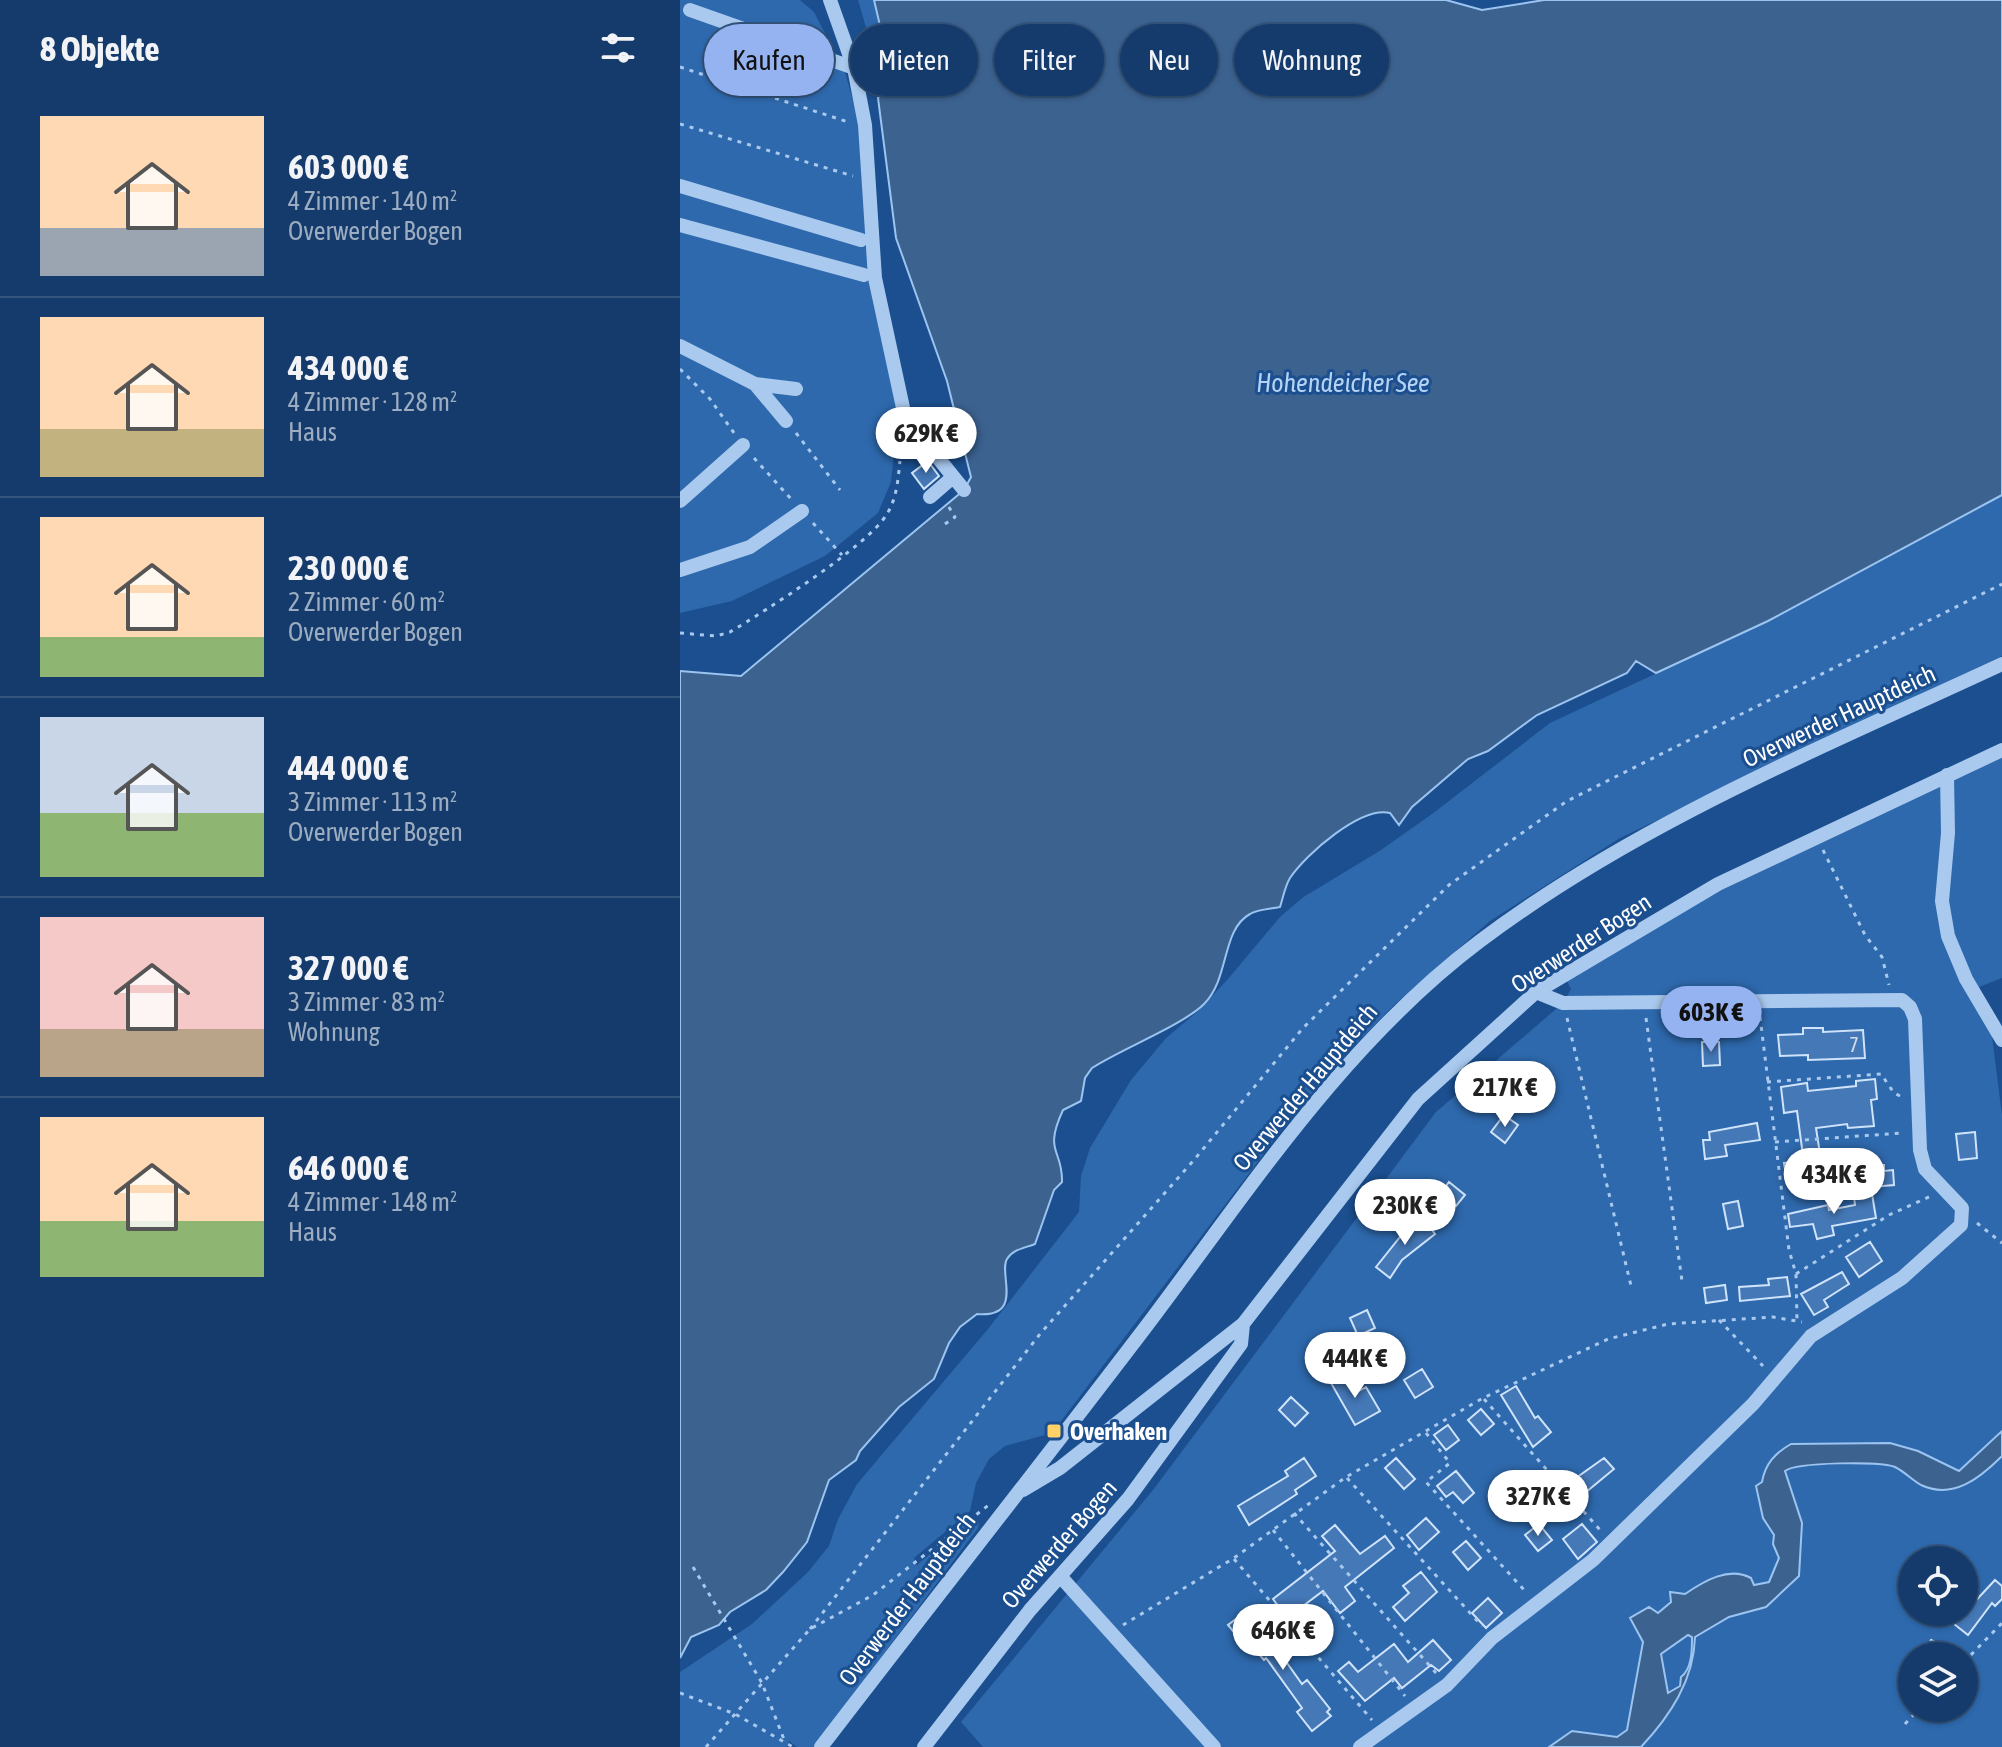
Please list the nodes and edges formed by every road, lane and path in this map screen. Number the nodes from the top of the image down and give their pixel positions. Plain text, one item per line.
1 (830, 0) edge
2 (690, 10) dead end
3 (850, 57) edge
4 (680, 67) edge
5 (850, 67) edge
6 (859, 96) edge
7 (680, 124) edge
8 (865, 125) junction
9 (869, 181) junction
10 (680, 186) edge
11 (680, 225) edge
12 (861, 240) dead end
13 (864, 275) dead end
14 (680, 346) edge
15 (680, 369) edge
16 (755, 384) junction
17 (796, 389) dead end
18 (905, 417) junction
19 (786, 421) joint
20 (743, 445) junction
21 (901, 445) joint
22 (953, 477) junction
23 (840, 490) dead end
24 (964, 490) dead end
25 (937, 498) joint
26 (680, 501) edge
27 (802, 511) junction
28 (945, 524) dead end
29 (842, 555) junction
30 (680, 570) edge
31 (680, 633) edge
32 (2002, 664) edge
33 (2002, 750) edge
34 (1947, 775) junction
35 (1816, 836) junction
36 (1536, 992) junction
37 (1893, 1000) junction
38 (1759, 1001) junction
39 (1644, 1002) junction
40 (1563, 1003) junction
41 (2002, 1040) edge
42 (1767, 1082) junction
43 (1917, 1099) junction
44 (1919, 1132) junction
45 (1775, 1142) junction
46 (1945, 1190) junction
47 (1962, 1208) junction
48 (2002, 1243) edge
49 (1796, 1274) junction
50 (1682, 1281) dead end
51 (1632, 1290) dead end
52 (1719, 1320) junction
53 (1797, 1321) junction
54 (1243, 1324) junction
55 (1825, 1327) junction
56 (1774, 1377) junction
57 (1483, 1398) junction
58 (1426, 1433) junction
59 (1346, 1477) junction
60 (1015, 1494) junction
61 (1294, 1513) junction
62 (1273, 1530) junction
63 (1611, 1543) junction
64 (1234, 1558) junction
65 (693, 1567) dead end
66 (1060, 1576) junction
67 (1536, 1603) junction
68 (2002, 1623) edge
69 (1110, 1633) junction
70 (1492, 1638) junction
71 (1978, 1648) edge
72 (762, 1683) junction
73 (1447, 1685) junction
74 (680, 1693) edge
75 (1415, 1709) junction
76 (735, 1714) junction
77 (1383, 1732) junction
78 (785, 1742) junction
79 (706, 1747) edge
80 (793, 1747) edge
81 (821, 1747) edge
82 (924, 1747) edge
83 (1214, 1747) edge
84 (1360, 1747) edge

1 - 3 street
2 - 5 street
4 - 8 path
6 - 8 street
7 - 9 path
8 - 9 street
9 - 18 street
10 - 12 street
11 - 13 street
14 - 16 street
15 - 20 path
16 - 17 street
16 - 19 street
18 - 21 street
18 - 22 street
19 - 23 path
20 - 26 street
20 - 27 path
21 - 29 path
22 - 24 street
22 - 25 street
25 - 28 path
27 - 29 path
27 - 30 street
29 - 31 path
32 - 60 street, Overwerder Hauptdeich
33 - 34 street, Overwerder Bogen
34 - 35 street, Overwerder Bogen
34 - 41 street
35 - 36 street, Overwerder Bogen
35 - 37 path
36 - 40 street
36 - 54 street, Overwerder Bogen
37 - 38 street
37 - 43 street
38 - 39 street
38 - 42 path
39 - 40 street
39 - 50 path
40 - 51 path
42 - 43 path
42 - 45 path
43 - 44 street
44 - 45 path
44 - 46 street
45 - 49 path
46 - 47 street
46 - 49 path
47 - 48 path
47 - 55 street
49 - 53 path
52 - 53 path
52 - 56 path
52 - 57 path
53 - 55 path
54 - 60 street, Overwerder Bogen
54 - 66 street, Overwerder Bogen
55 - 56 street
56 - 63 street
57 - 58 path
57 - 63 path
58 - 59 path
58 - 67 path
59 - 61 path
59 - 70 path
60 - 72 path
60 - 81 street, Overwerder Hauptdeich
61 - 62 path
61 - 73 path
62 - 64 path
62 - 75 path
63 - 67 street
64 - 69 path
64 - 77 path
65 - 72 path
66 - 69 street
66 - 82 street, Overwerder Bogen
67 - 70 street
68 - 71 path
69 - 83 street
70 - 73 street
72 - 76 path
72 - 78 path
73 - 75 street
74 - 76 path
75 - 77 street
76 - 78 path
76 - 79 path
77 - 84 street
78 - 80 path

